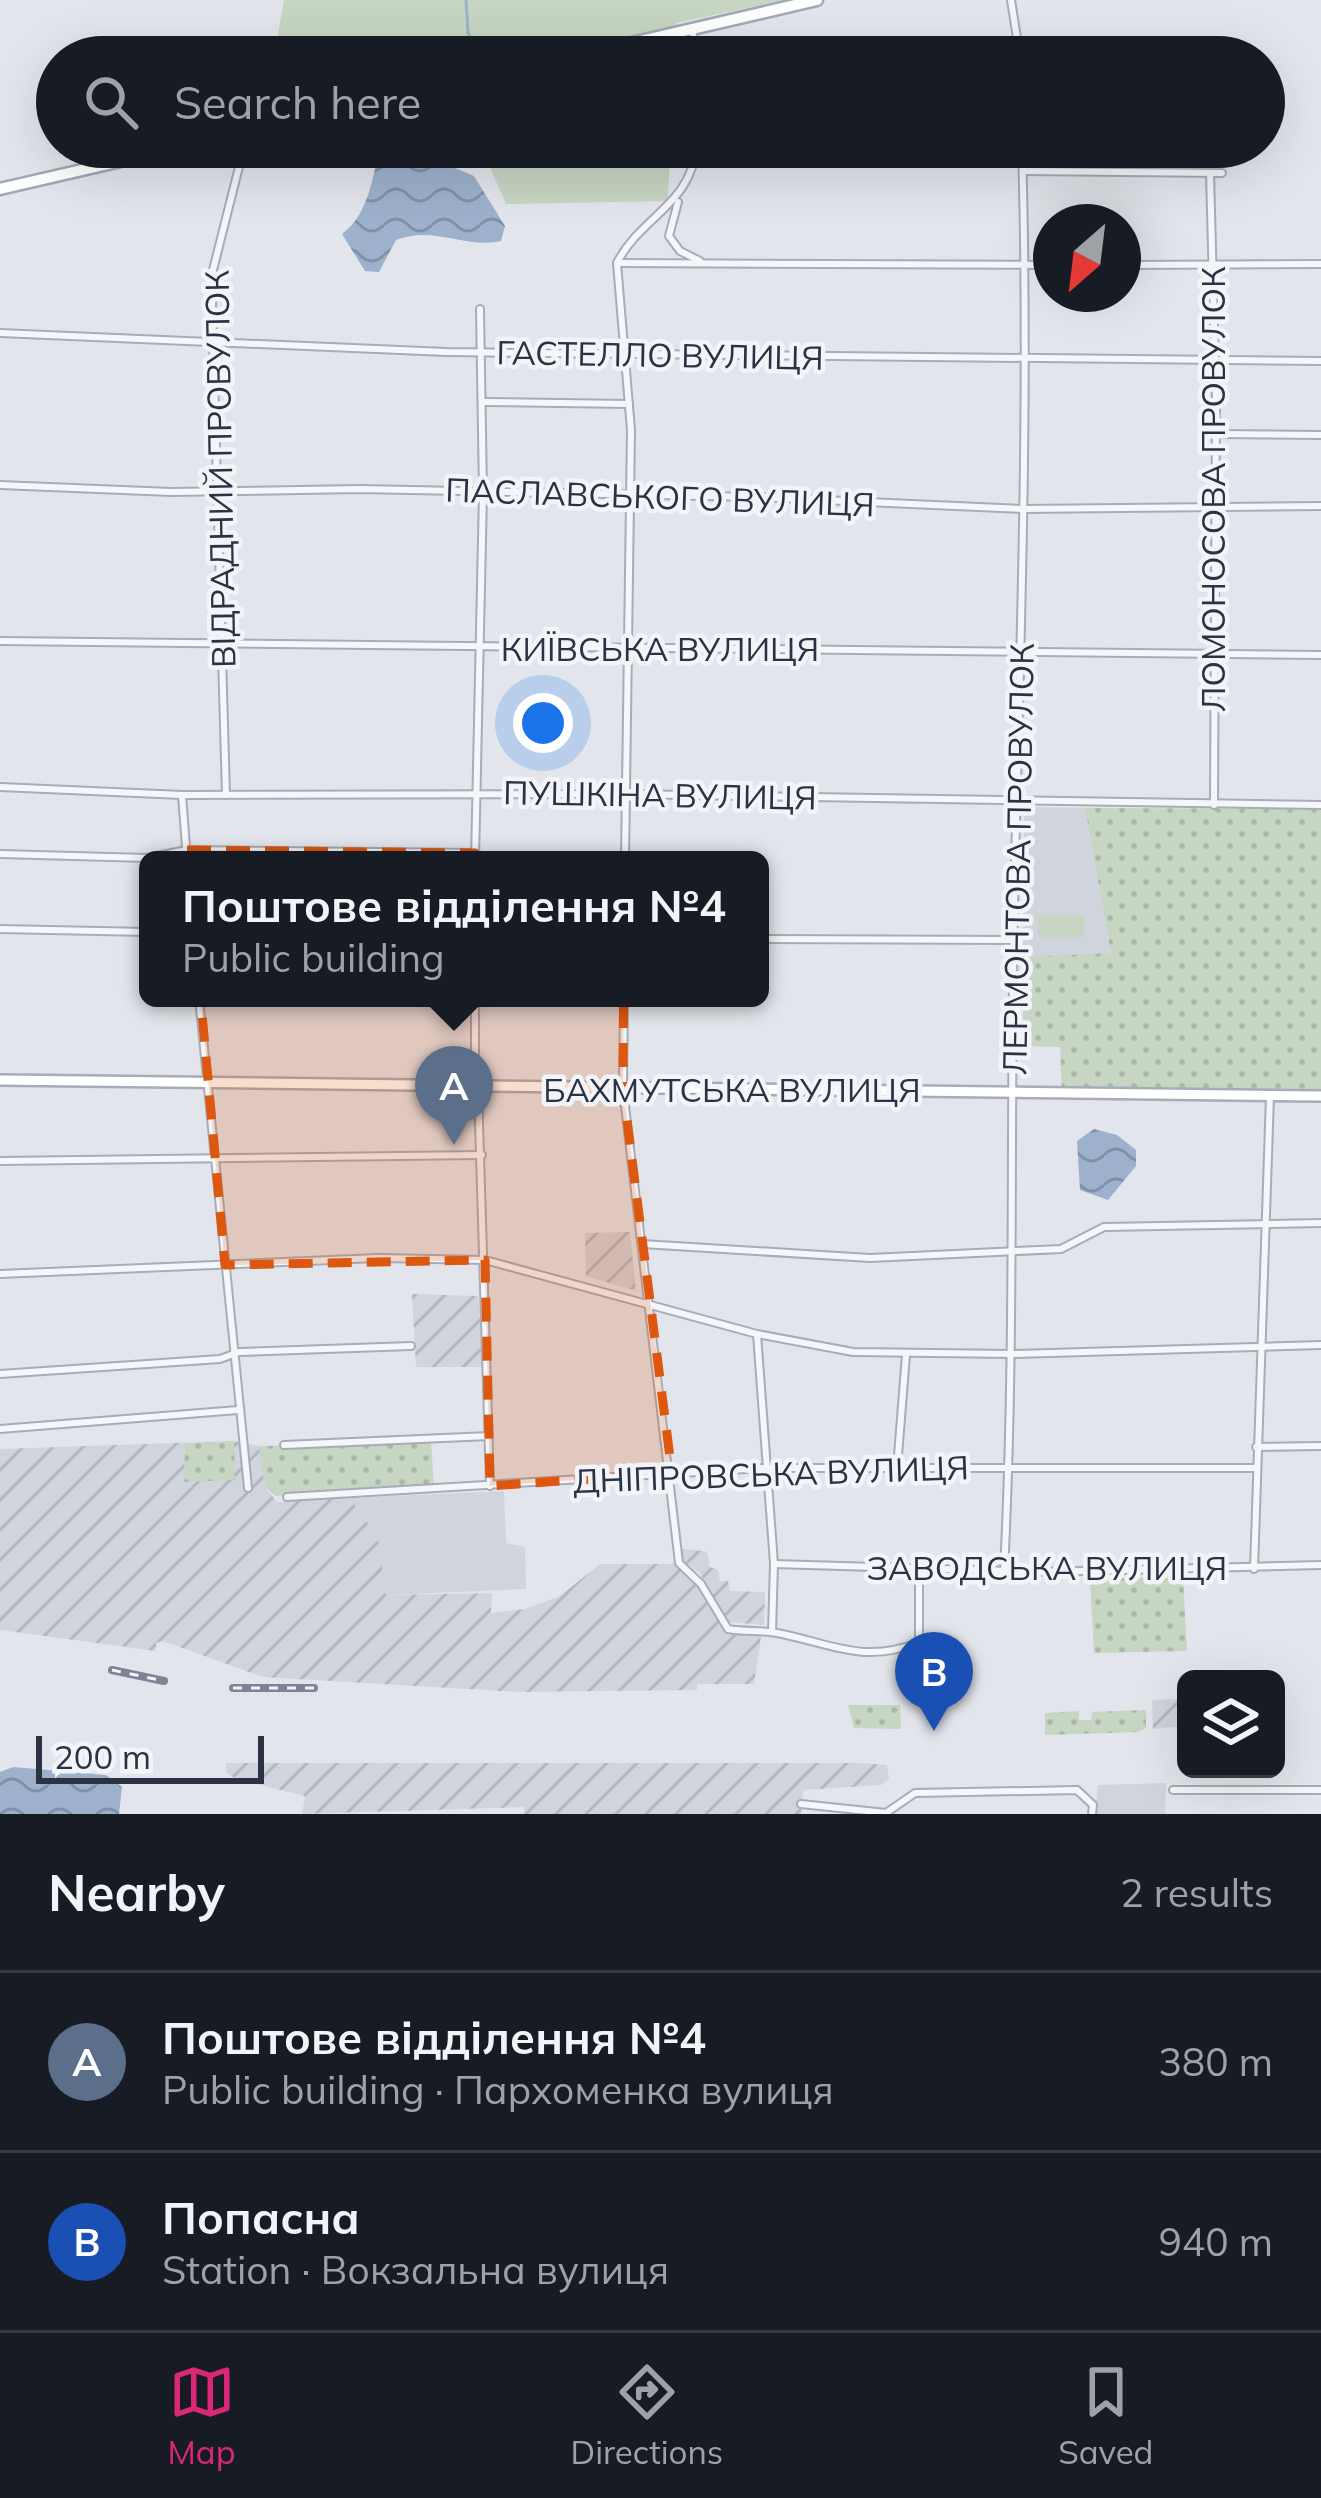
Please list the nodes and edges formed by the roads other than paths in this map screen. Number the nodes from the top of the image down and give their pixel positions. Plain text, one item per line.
1 (817, 0) edge
2 (1011, 0) edge
3 (693, 29) junction
4 (662, 36) edge
5 (694, 36) edge
6 (1016, 36) edge
7 (91, 168) edge
8 (239, 168) edge
9 (692, 168) edge
10 (1023, 168) edge
11 (1023, 171) junction
12 (1222, 172) dead end
13 (1210, 173) junction
14 (0, 189) edge
15 (681, 196) junction
16 (617, 263) junction
17 (703, 263) junction
18 (1321, 264) edge
19 (1023, 265) junction
20 (1033, 265) edge
21 (1141, 265) edge
22 (1213, 265) junction
23 (480, 309) dead end
24 (0, 333) edge
25 (213, 343) junction
26 (484, 353) junction
27 (625, 355) junction
28 (1022, 360) junction
29 (1215, 360) junction
30 (1321, 362) edge
31 (484, 402) junction
32 (629, 404) junction
33 (1216, 434) junction
34 (1321, 435) edge
35 (0, 485) edge
36 (217, 490) junction
37 (483, 493) junction
38 (629, 496) junction
39 (1321, 506) edge
40 (1215, 508) junction
41 (1021, 509) junction
42 (0, 641) edge
43 (222, 642) junction
44 (625, 646) junction
45 (481, 648) junction
46 (1023, 651) junction
47 (1213, 652) junction
48 (1321, 655) edge
49 (0, 787) edge
50 (476, 793) junction
51 (626, 794) junction
52 (182, 795) junction
53 (226, 795) junction
54 (1017, 802) junction
55 (1321, 805) edge
56 (1214, 806) junction
57 (187, 851) edge
58 (475, 851) edge
59 (625, 851) edge
60 (0, 854) edge
61 (139, 859) edge
62 (0, 929) edge
63 (139, 932) edge
64 (769, 939) edge
65 (1015, 940) junction
66 (200, 1007) edge
67 (475, 1007) edge
68 (624, 1007) edge
69 (0, 1080) edge
70 (208, 1082) junction
71 (477, 1089) junction
72 (623, 1089) junction
73 (1014, 1093) junction
74 (1270, 1096) junction
75 (1321, 1096) edge
76 (482, 1155) junction
77 (0, 1161) edge
78 (215, 1161) junction
79 (1321, 1223) edge
80 (1265, 1224) junction
81 (643, 1244) junction
82 (1010, 1251) junction
83 (485, 1259) junction
84 (225, 1265) junction
85 (0, 1274) edge
86 (650, 1304) junction
87 (758, 1334) junction
88 (1321, 1345) edge
89 (411, 1346) dead end
90 (1258, 1347) junction
91 (1013, 1354) junction
92 (906, 1355) junction
93 (231, 1356) junction
94 (0, 1374) edge
95 (238, 1410) junction
96 (0, 1429) edge
97 (489, 1436) junction
98 (284, 1445) dead end
99 (1321, 1446) edge
100 (1256, 1447) junction
101 (1009, 1467) junction
102 (763, 1468) junction
103 (897, 1468) junction
104 (1255, 1468) junction
105 (672, 1473) junction
106 (490, 1486) junction
107 (248, 1488) dead end
108 (287, 1497) dead end
109 (774, 1564) junction
110 (1321, 1565) edge
111 (919, 1569) junction
112 (1254, 1569) junction
113 (1004, 1570) junction
114 (772, 1632) junction
115 (1173, 1790) dead end
116 (1321, 1790) edge
117 (801, 1804) dead end
118 (1092, 1814) edge

1 - 3 main road
2 - 6 street
3 - 4 main road
3 - 5 street
7 - 14 main road
8 - 25 street, ВІДРАДНИЙ ПРОВУЛОК
9 - 15 street
10 - 11 street, ЛЕРМОНТОВА ПРОВУЛОК
11 - 13 street
11 - 19 street, ЛЕРМОНТОВА ПРОВУЛОК
12 - 13 street
13 - 22 street, ЛОМОНОСОВА ПРОВУЛОК
15 - 16 street
15 - 17 street
16 - 17 street
16 - 27 street
17 - 19 street
18 - 22 street
19 - 20 street
19 - 28 street, ЛЕРМОНТОВА ПРОВУЛОК
21 - 22 street
22 - 29 street, ЛОМОНОСОВА ПРОВУЛОК
23 - 26 street
24 - 25 street, ГАСТЕЛЛО ВУЛИЦЯ
25 - 26 street, ГАСТЕЛЛО ВУЛИЦЯ
25 - 36 street, ВІДРАДНИЙ ПРОВУЛОК
26 - 27 street, ГАСТЕЛЛО ВУЛИЦЯ
26 - 31 street
27 - 28 street, ГАСТЕЛЛО ВУЛИЦЯ
27 - 32 street
28 - 29 street, ГАСТЕЛЛО ВУЛИЦЯ
28 - 41 street, ЛЕРМОНТОВА ПРОВУЛОК
29 - 30 street, ГАСТЕЛЛО ВУЛИЦЯ
29 - 33 street, ЛОМОНОСОВА ПРОВУЛОК
31 - 32 street
31 - 37 street
32 - 38 street
33 - 34 street
33 - 40 street, ЛОМОНОСОВА ПРОВУЛОК
35 - 36 street, ПАСЛАВСЬКОГО ВУЛИЦЯ
36 - 37 street, ПАСЛАВСЬКОГО ВУЛИЦЯ
36 - 43 street, ВІДРАДНИЙ ПРОВУЛОК
37 - 38 street, ПАСЛАВСЬКОГО ВУЛИЦЯ
37 - 45 street
38 - 41 street, ПАСЛАВСЬКОГО ВУЛИЦЯ
38 - 44 street
39 - 40 street, ПАСЛАВСЬКОГО ВУЛИЦЯ
40 - 41 street, ПАСЛАВСЬКОГО ВУЛИЦЯ
40 - 47 street, ЛОМОНОСОВА ПРОВУЛОК
41 - 46 street, ЛЕРМОНТОВА ПРОВУЛОК
42 - 43 street, КИЇВСЬКА ВУЛИЦЯ
43 - 45 street, КИЇВСЬКА ВУЛИЦЯ
43 - 53 street, ВІДРАДНИЙ ПРОВУЛОК
44 - 45 street, КИЇВСЬКА ВУЛИЦЯ
44 - 46 street, КИЇВСЬКА ВУЛИЦЯ
44 - 51 street
45 - 50 street
46 - 47 street, КИЇВСЬКА ВУЛИЦЯ
46 - 54 street, ЛЕРМОНТОВА ПРОВУЛОК
47 - 48 street, КИЇВСЬКА ВУЛИЦЯ
47 - 56 street, ЛОМОНОСОВА ПРОВУЛОК
49 - 52 street, ПУШКІНА ВУЛИЦЯ
50 - 51 street, ПУШКІНА ВУЛИЦЯ
50 - 53 street, ПУШКІНА ВУЛИЦЯ
50 - 58 street
51 - 54 street, ПУШКІНА ВУЛИЦЯ
51 - 59 street
52 - 53 street, ПУШКІНА ВУЛИЦЯ
52 - 57 street
54 - 56 street, ПУШКІНА ВУЛИЦЯ
54 - 65 street, ЛЕРМОНТОВА ПРОВУЛОК
55 - 56 street, ПУШКІНА ВУЛИЦЯ
60 - 61 street
62 - 63 street
64 - 65 street
65 - 73 street, ЛЕРМОНТОВА ПРОВУЛОК
66 - 70 street
67 - 71 street
68 - 72 street
69 - 70 street, БАХМУТСЬКА ВУЛИЦЯ
70 - 71 street, БАХМУТСЬКА ВУЛИЦЯ
70 - 78 street
71 - 72 street, БАХМУТСЬКА ВУЛИЦЯ
71 - 76 street
72 - 73 street, БАХМУТСЬКА ВУЛИЦЯ
72 - 81 street
73 - 74 street, БАХМУТСЬКА ВУЛИЦЯ
73 - 82 street, ЛЕРМОНТОВА ПРОВУЛОК
74 - 75 street, БАХМУТСЬКА ВУЛИЦЯ
74 - 80 street
76 - 78 street
76 - 83 street
77 - 78 street
78 - 84 street
79 - 80 street
80 - 82 street
80 - 90 street
81 - 82 street
81 - 86 street
82 - 91 street, ЛЕРМОНТОВА ПРОВУЛОК
83 - 84 street
83 - 86 street
83 - 97 street
84 - 85 street
84 - 93 street
86 - 87 street
86 - 105 street
87 - 92 street
87 - 102 street
88 - 90 street
89 - 93 street
90 - 91 street
90 - 100 street
91 - 92 street
91 - 101 street, ЛЕРМОНТОВА ПРОВУЛОК
92 - 103 street
93 - 94 street
93 - 95 street
95 - 96 street
95 - 107 street
97 - 98 street
97 - 106 street
99 - 100 street
100 - 104 street
101 - 103 street, ДНІПРОВСЬКА ВУЛИЦЯ
101 - 104 street, ДНІПРОВСЬКА ВУЛИЦЯ
101 - 113 street, ЛЕРМОНТОВА ПРОВУЛОК
102 - 103 street, ДНІПРОВСЬКА ВУЛИЦЯ
102 - 105 street, ДНІПРОВСЬКА ВУЛИЦЯ
102 - 109 street
104 - 112 street
105 - 106 street, ДНІПРОВСЬКА ВУЛИЦЯ
105 - 114 street
106 - 108 street, ДНІПРОВСЬКА ВУЛИЦЯ
109 - 111 street, ЗАВОДСЬКА ВУЛИЦЯ
109 - 114 street
110 - 112 street, ЗАВОДСЬКА ВУЛИЦЯ
111 - 113 street, ЗАВОДСЬКА ВУЛИЦЯ
111 - 114 street
112 - 113 street, ЗАВОДСЬКА ВУЛИЦЯ
115 - 116 street
117 - 118 street

